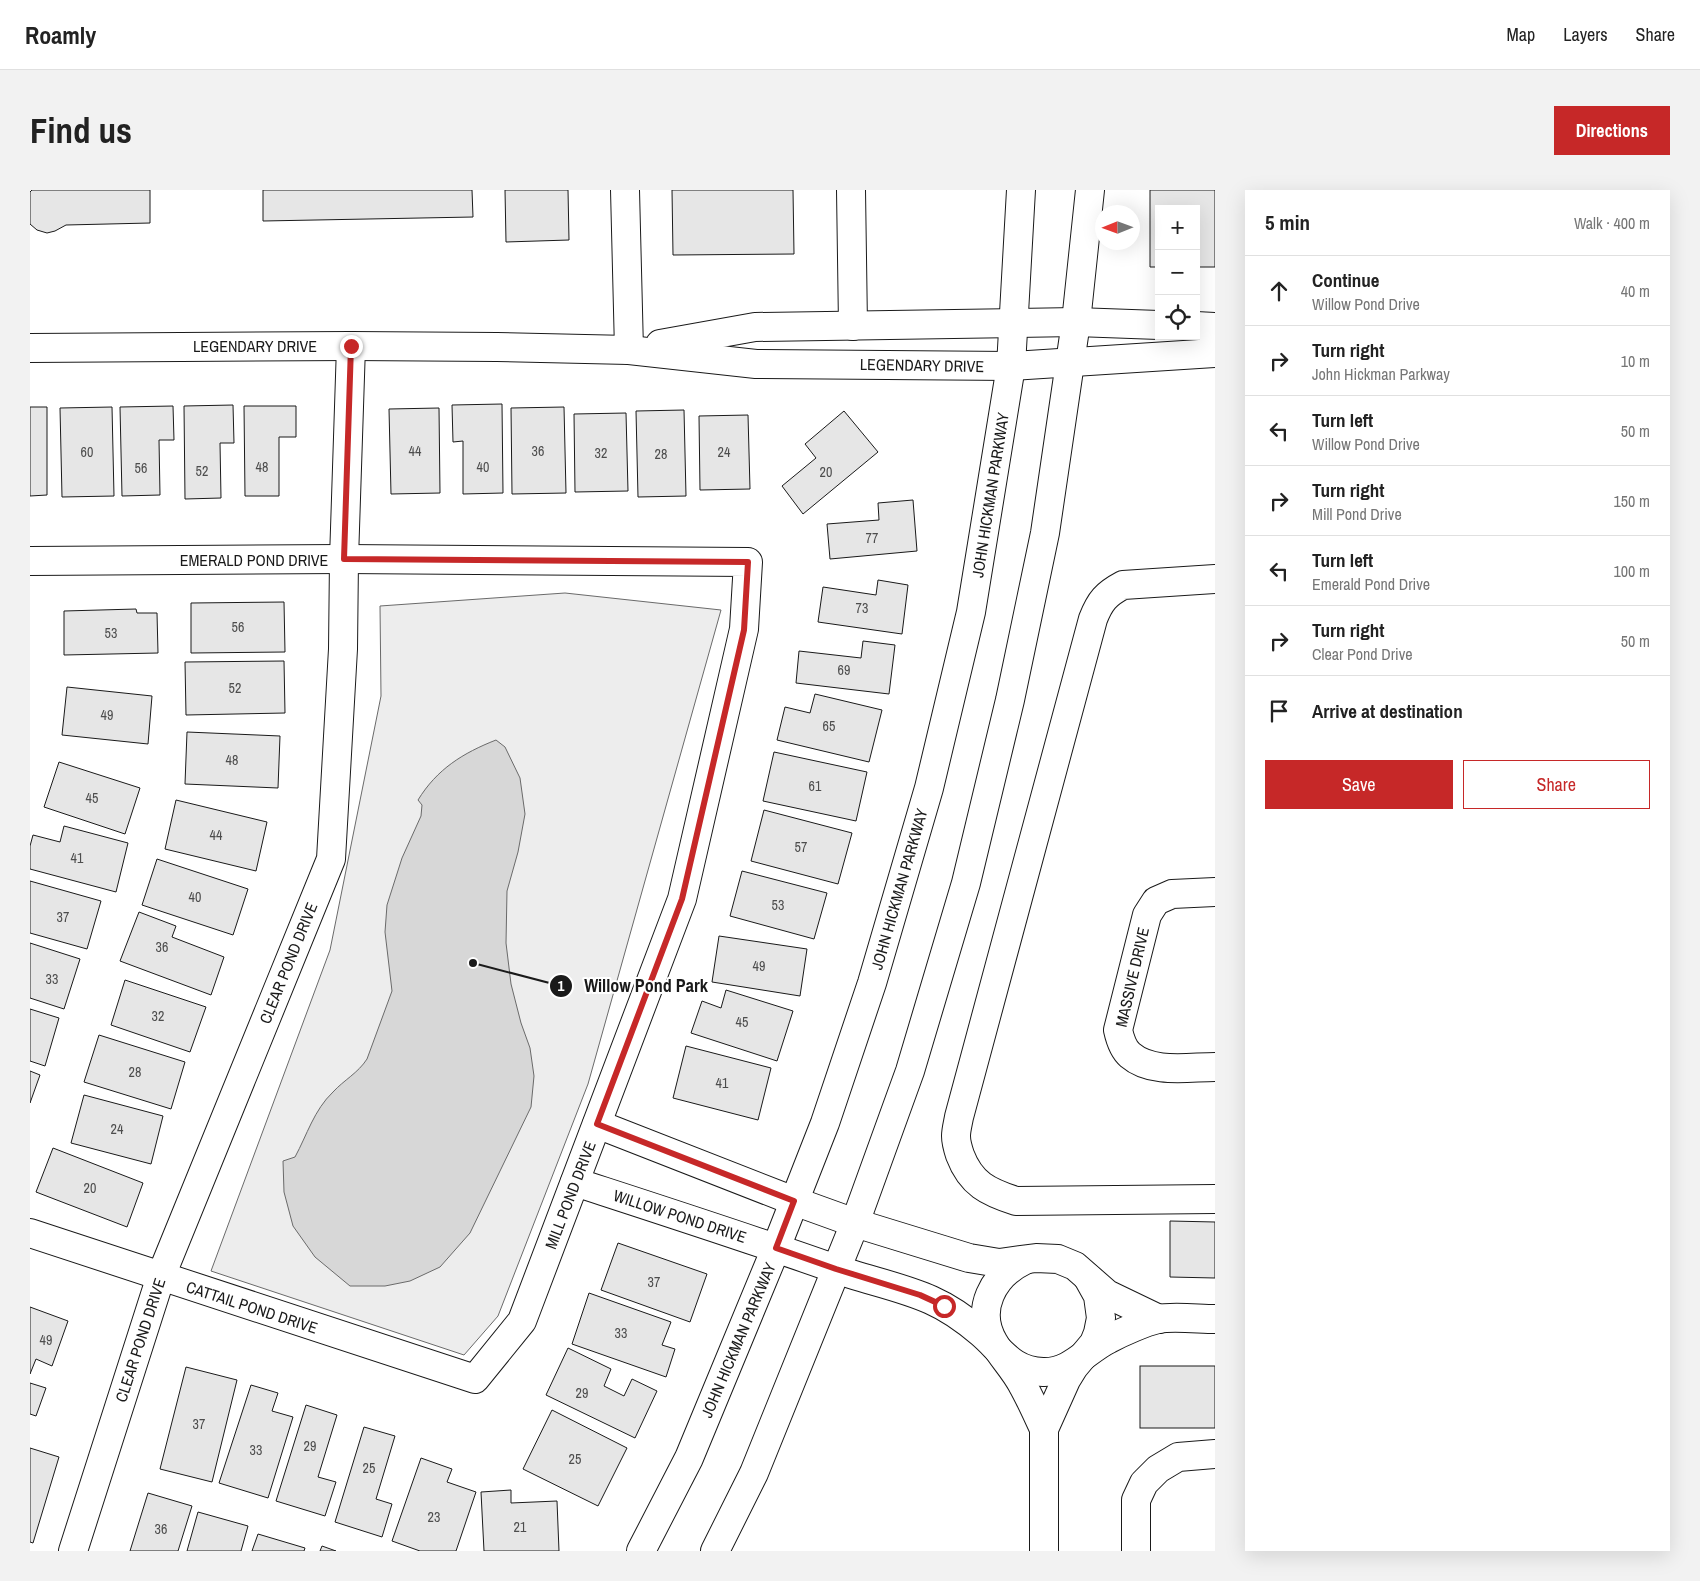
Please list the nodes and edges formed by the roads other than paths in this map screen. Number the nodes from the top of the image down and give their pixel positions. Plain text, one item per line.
1 (625, 190) edge
2 (851, 190) edge
3 (1021, 190) edge
4 (1090, 190) edge
5 (1076, 322) junction
6 (1014, 324) junction
7 (1155, 325) edge
8 (853, 326) junction
9 (1200, 326) edge
10 (1215, 327) edge
11 (351, 346) junction
12 (30, 348) edge
13 (629, 350) junction
14 (1215, 353) edge
15 (1070, 363) junction
16 (1011, 366) junction
17 (344, 559) junction
18 (30, 561) edge
19 (748, 562) joint
20 (1215, 579) edge
21 (1215, 892) edge
22 (1215, 1067) edge
23 (597, 1124) junction
24 (575, 1182) junction
25 (1215, 1199) edge
26 (794, 1201) junction
27 (855, 1223) junction
28 (30, 1233) edge
29 (776, 1248) junction
30 (1028, 1260) junction
31 (836, 1269) junction
32 (160, 1276) junction
33 (1087, 1276) junction
34 (1159, 1319) junction
35 (1215, 1319) edge
36 (1000, 1352) junction
37 (1084, 1355) junction
38 (475, 1380) joint
39 (1044, 1429) junction
40 (1215, 1454) edge
41 (73, 1551) edge
42 (641, 1551) edge
43 (715, 1551) edge
44 (1044, 1551) edge
45 (1136, 1551) edge

1 - 13 street
2 - 8 street
3 - 6 street, JOHN HICKMAN PARKWAY
4 - 5 street
5 - 6 street, LEGENDARY DRIVE
5 - 7 street, LEGENDARY DRIVE
5 - 15 street
6 - 8 street, LEGENDARY DRIVE
6 - 16 street, JOHN HICKMAN PARKWAY
8 - 13 street, LEGENDARY DRIVE
9 - 10 street
11 - 12 street, LEGENDARY DRIVE
11 - 13 street, LEGENDARY DRIVE
11 - 17 street, CLEAR POND DRIVE
13 - 16 street, LEGENDARY DRIVE
14 - 15 street, LEGENDARY DRIVE
15 - 16 street, LEGENDARY DRIVE
15 - 27 street
16 - 26 street, JOHN HICKMAN PARKWAY
17 - 18 street, EMERALD POND DRIVE
17 - 19 street, EMERALD POND DRIVE
17 - 32 street, CLEAR POND DRIVE
19 - 23 street, MILL POND DRIVE
20 - 25 street
21 - 22 street, MASSIVE DRIVE
23 - 24 street, MILL POND DRIVE
23 - 26 street, WILLOW POND DRIVE
24 - 29 street, WILLOW POND DRIVE
24 - 38 street, MILL POND DRIVE
26 - 27 street, WILLOW POND DRIVE
26 - 29 street, JOHN HICKMAN PARKWAY
27 - 30 street, WILLOW POND DRIVE
27 - 31 street
28 - 32 street, CATTAIL POND DRIVE
29 - 31 street, WILLOW POND DRIVE
29 - 42 street, JOHN HICKMAN PARKWAY
30 - 33 street, WILLOW POND DRIVE
30 - 36 street
31 - 36 street, WILLOW POND DRIVE
31 - 43 street
32 - 38 street, CATTAIL POND DRIVE
32 - 41 street, CLEAR POND DRIVE
33 - 34 street, WILLOW POND DRIVE
33 - 37 street
34 - 35 street, WILLOW POND DRIVE
34 - 37 street, WILLOW POND DRIVE
36 - 37 street, WILLOW POND DRIVE
36 - 39 street
37 - 39 street
39 - 44 street
40 - 45 street

